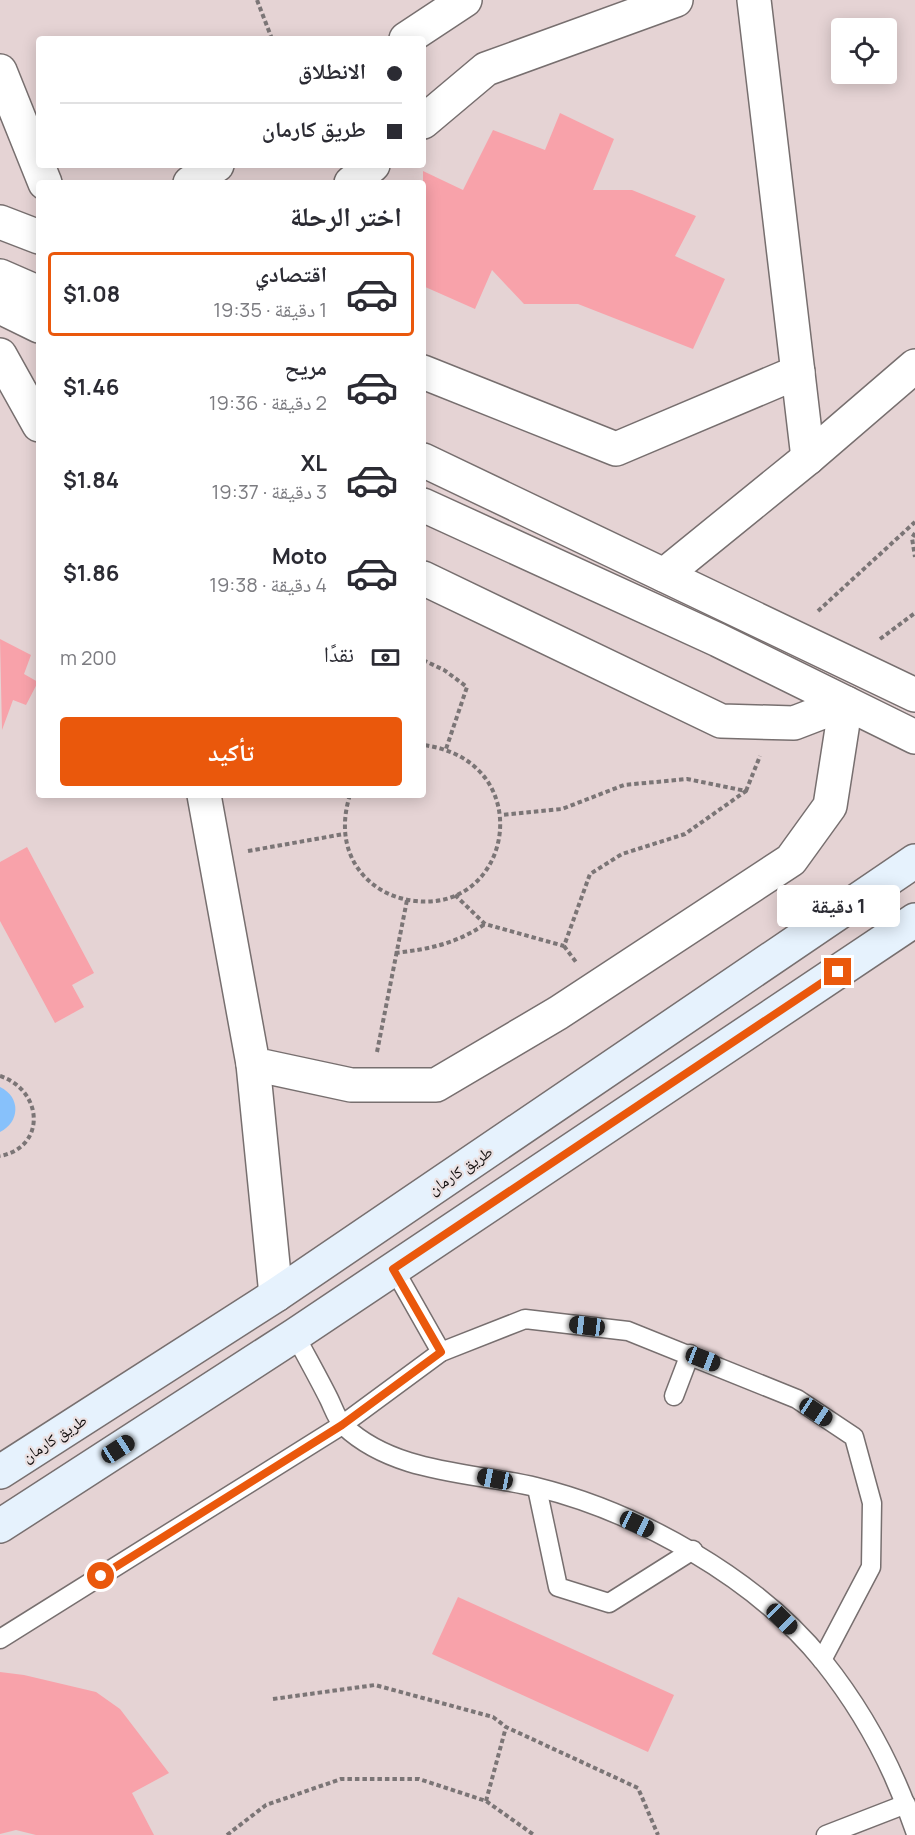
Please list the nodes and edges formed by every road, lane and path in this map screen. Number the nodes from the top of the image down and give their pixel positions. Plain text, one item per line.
1 (257, 0) edge
2 (465, 0) edge
3 (676, 0) edge
4 (754, 0) edge
5 (271, 36) edge
6 (411, 36) edge
7 (0, 71) edge
8 (426, 119) edge
9 (36, 161) edge
10 (212, 168) edge
11 (369, 168) edge
12 (194, 180) edge
13 (355, 180) edge
14 (0, 222) edge
15 (36, 236) edge
16 (0, 276) edge
17 (36, 291) edge
18 (0, 307) edge
19 (36, 325) edge
20 (0, 355) edge
21 (915, 366) edge
22 (798, 372) junction
23 (426, 373) edge
24 (36, 420) edge
25 (808, 459) junction
26 (426, 461) edge
27 (426, 506) edge
28 (915, 522) edge
29 (915, 532) edge
30 (915, 557) edge
31 (664, 575) junction
32 (426, 579) edge
33 (791, 636) junction
34 (426, 661) edge
35 (915, 695) edge
36 (846, 703) junction
37 (915, 737) edge
38 (426, 746) edge
39 (446, 749) junction
40 (205, 798) edge
41 (349, 798) edge
42 (501, 815) junction
43 (344, 834) junction
44 (216, 858) junction
45 (915, 861) edge
46 (455, 895) junction
47 (407, 900) junction
48 (915, 920) edge
49 (485, 924) junction
50 (395, 953) junction
51 (253, 1064) junction
52 (0, 1076) edge
53 (371, 1085) junction
54 (0, 1156) edge
55 (393, 1269) junction
56 (276, 1295) junction
57 (295, 1335) junction
58 (441, 1352) junction
59 (690, 1354) junction
60 (674, 1396) dead end
61 (342, 1425) junction
62 (0, 1472) edge
63 (537, 1488) junction
64 (0, 1526) edge
65 (693, 1550) junction
66 (0, 1639) edge
67 (822, 1660) junction
68 (273, 1699) dead end
69 (506, 1727) junction
70 (486, 1801) junction
71 (906, 1804) junction
72 (915, 1832) edge
73 (227, 1835) edge
74 (534, 1835) edge
75 (658, 1835) edge
76 (826, 1835) edge

1 - 5 path
2 - 6 street
3 - 8 street
4 - 22 street
7 - 9 street
10 - 12 street
11 - 13 street
14 - 15 street
16 - 17 street
18 - 19 street
20 - 24 street
21 - 25 street
22 - 23 street
22 - 25 street
25 - 31 street
26 - 31 street
27 - 36 street
28 - 33 path
29 - 30 path
31 - 33 street
32 - 36 street
33 - 35 street
34 - 39 path
36 - 37 street
36 - 53 street
38 - 39 path
39 - 42 path
40 - 44 street
41 - 43 path
42 - 46 path
42 - 49 path
43 - 44 path
43 - 47 path
44 - 51 street
45 - 56 street, طريق كارمان
46 - 47 path
46 - 49 path
47 - 50 path
48 - 55 street
49 - 50 path
50 - 53 path
51 - 53 street
51 - 56 street
52 - 54 path
55 - 57 street
55 - 58 lane
56 - 62 street, طريق كارمان
57 - 61 lane
57 - 64 street
58 - 59 lane
58 - 61 lane
59 - 60 lane
59 - 67 lane
61 - 63 lane
61 - 66 lane
63 - 65 lane
63 - 65 lane
65 - 67 lane
67 - 71 lane
68 - 69 path
69 - 70 path
69 - 75 path
70 - 73 path
70 - 74 path
71 - 72 lane
71 - 76 lane

